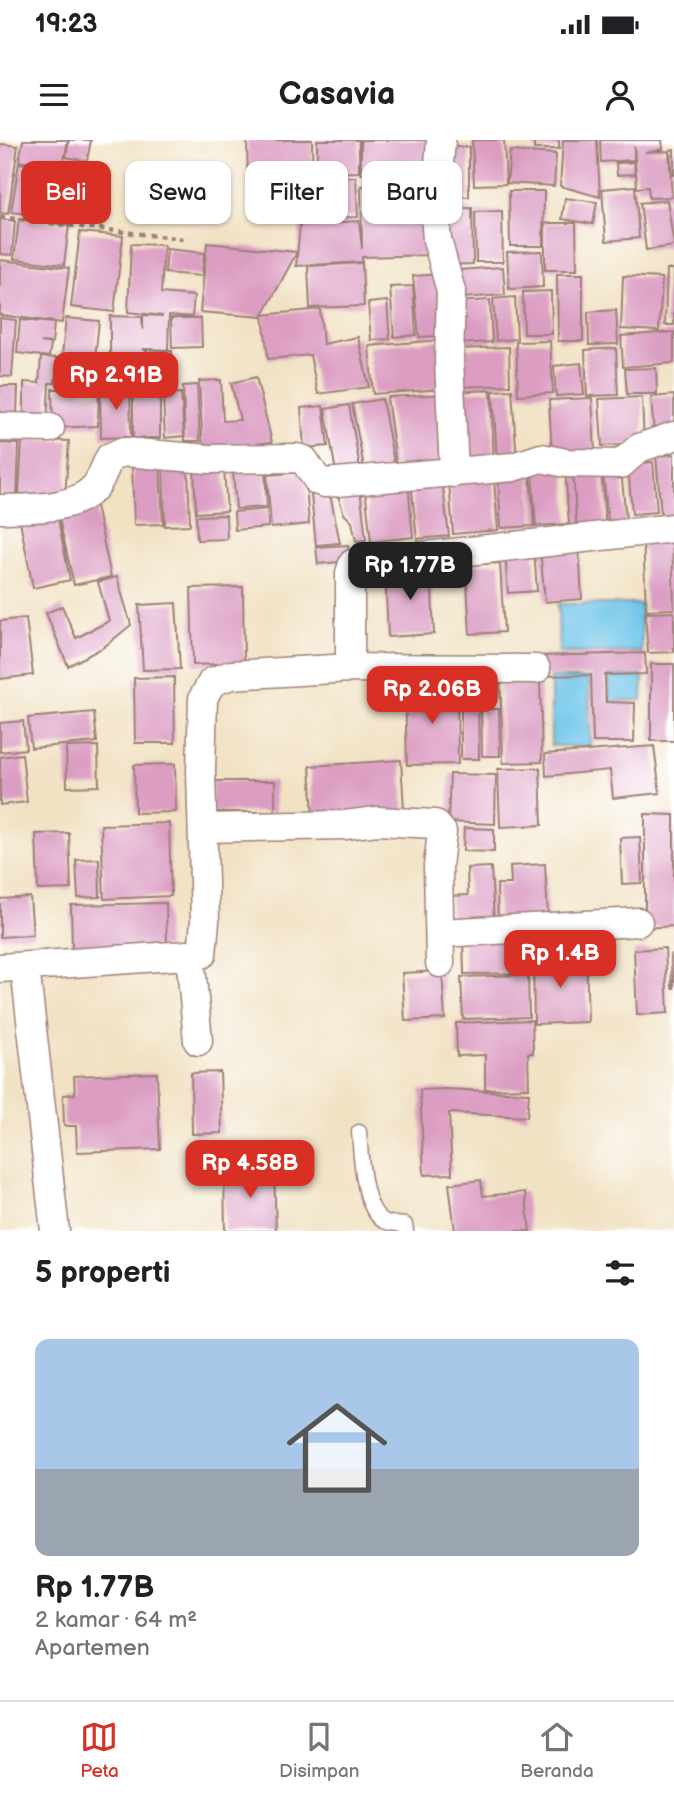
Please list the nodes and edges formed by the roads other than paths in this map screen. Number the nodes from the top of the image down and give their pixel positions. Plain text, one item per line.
1 (441, 140) edge
2 (0, 427) edge
3 (50, 428) dead end
4 (674, 436) edge
5 (454, 472) junction
6 (0, 509) edge
7 (674, 528) edge
8 (350, 668) junction
9 (536, 669) dead end
10 (203, 828) junction
11 (638, 922) dead end
12 (440, 933) junction
13 (190, 955) junction
14 (440, 963) dead end
15 (13, 967) edge
16 (198, 1041) dead end
17 (359, 1132) dead end
18 (55, 1231) edge
19 (406, 1231) edge

1 - 5 street
2 - 3 street
4 - 5 street
5 - 6 street
7 - 8 street
8 - 9 street
8 - 10 street
10 - 12 street
10 - 13 street
11 - 12 street
12 - 14 street
13 - 15 street
13 - 16 street
15 - 18 street
17 - 19 lane

